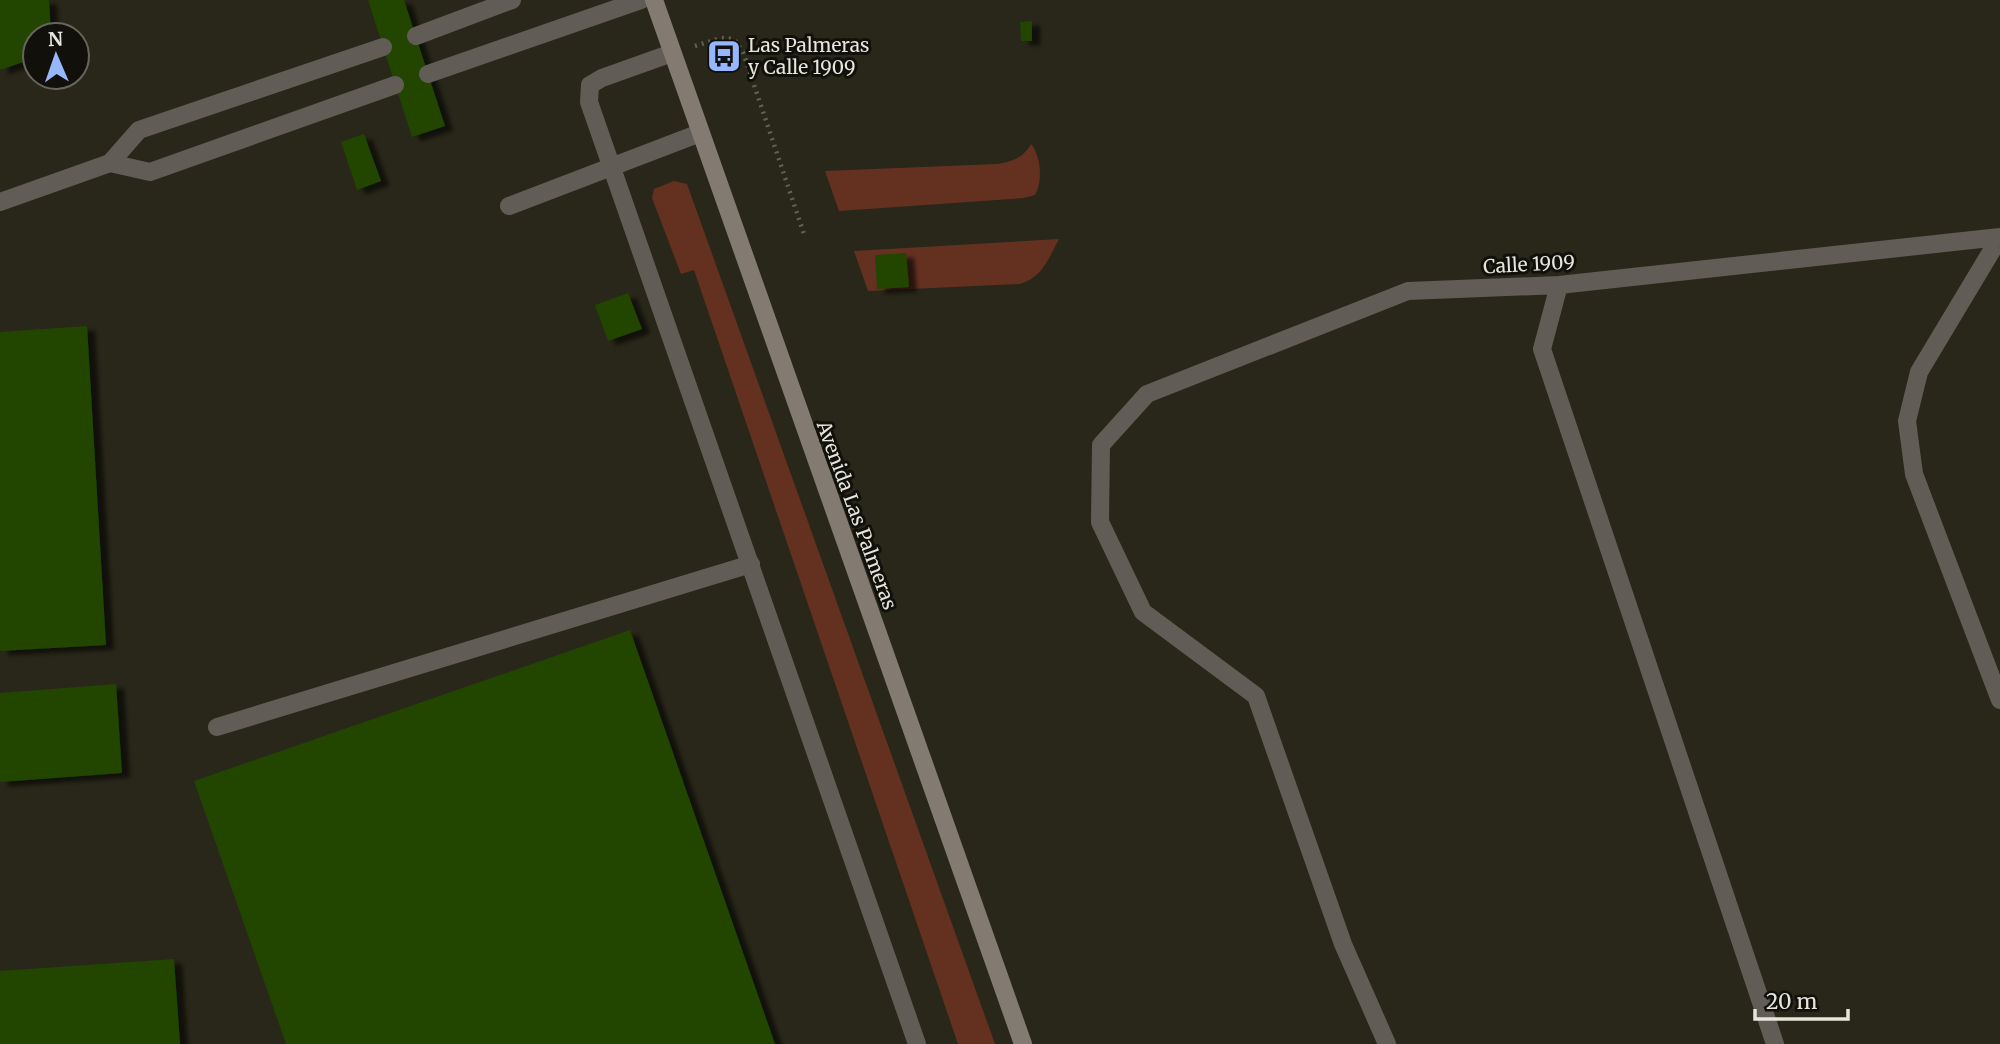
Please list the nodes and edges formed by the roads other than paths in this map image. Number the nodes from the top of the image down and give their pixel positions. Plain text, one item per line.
1 (512, 0) edge
2 (641, 0) edge
3 (654, 0) edge
4 (416, 36) dead end
5 (383, 47) dead end
6 (672, 53) junction
7 (428, 74) dead end
8 (395, 85) dead end
9 (700, 133) junction
10 (110, 163) junction
11 (612, 167) junction
12 (0, 202) edge
13 (509, 206) dead end
14 (2000, 237) edge
15 (1559, 285) junction
16 (751, 564) junction
17 (2000, 700) edge
18 (217, 727) dead end
19 (917, 1044) edge
20 (1023, 1044) edge
21 (1387, 1044) edge
22 (1776, 1044) edge

1 - 4 lane
2 - 7 lane
3 - 6 main road, Avenida Las Palmeras
5 - 10 lane
6 - 9 main road, Avenida Las Palmeras
6 - 11 lane
8 - 10 lane
9 - 11 lane
9 - 20 main road, Avenida Las Palmeras
10 - 12 lane
11 - 13 lane
11 - 16 lane
14 - 15 lane, Calle 1909
14 - 17 lane
15 - 21 lane, Calle 1909
15 - 22 lane
16 - 18 lane
16 - 19 lane

